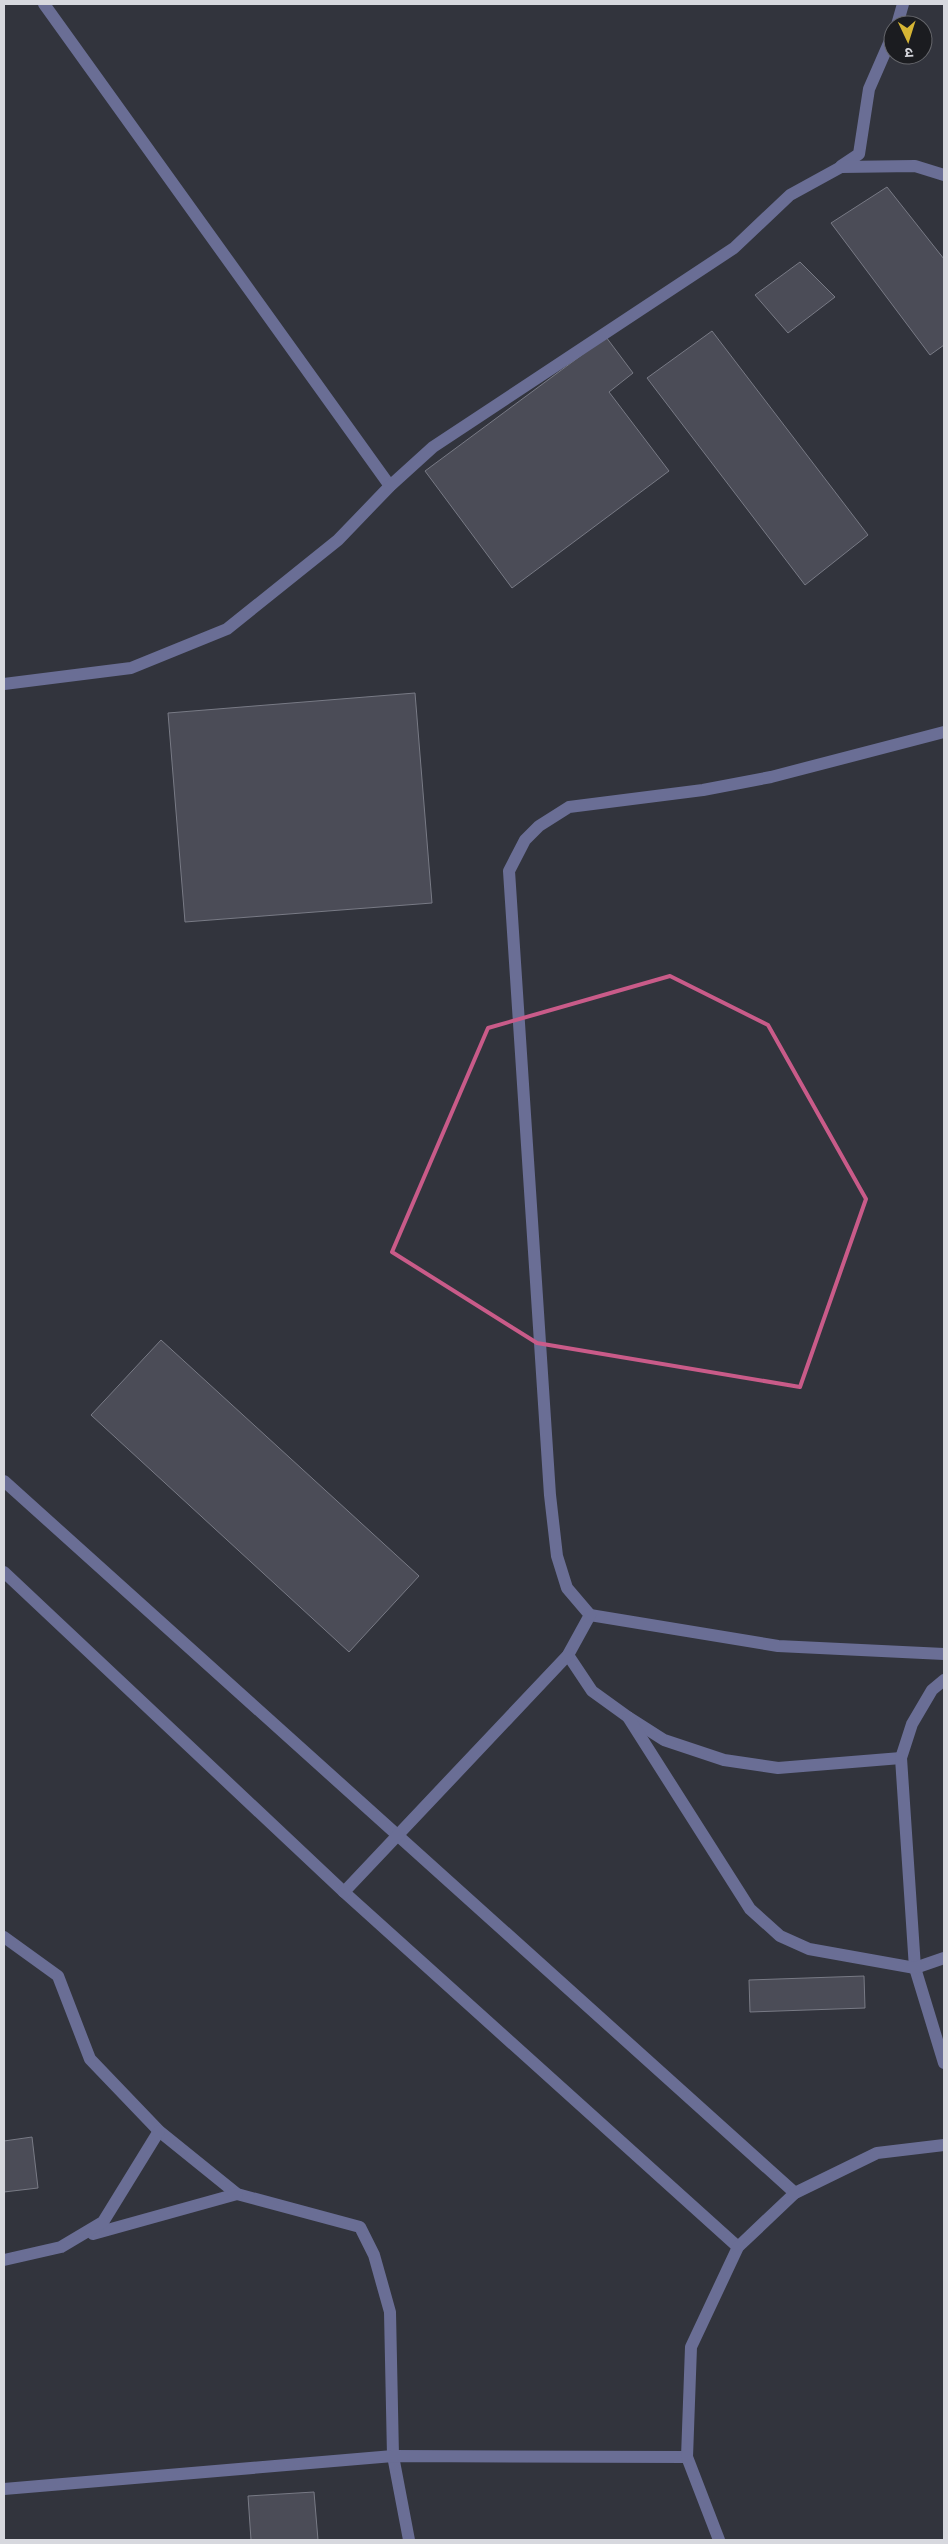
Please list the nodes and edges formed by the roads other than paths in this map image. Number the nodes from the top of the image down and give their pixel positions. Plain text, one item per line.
1 (44, 4) edge
2 (883, 57) edge
3 (841, 166) junction
4 (944, 175) edge
5 (390, 486) junction
6 (4, 684) edge
7 (944, 732) edge
8 (4, 1481) edge
9 (4, 1572) edge
10 (590, 1615) junction
11 (944, 1654) edge
12 (568, 1655) junction
13 (944, 1680) edge
14 (628, 1717) junction
15 (900, 1758) junction
16 (397, 1835) junction
17 (344, 1892) junction
18 (4, 1937) edge
19 (944, 1958) edge
20 (915, 1968) junction
21 (944, 2063) edge
22 (159, 2131) junction
23 (944, 2145) edge
24 (795, 2192) junction
25 (237, 2194) junction
26 (75, 2238) junction
27 (738, 2247) junction
28 (4, 2260) edge
29 (393, 2456) junction
30 (687, 2457) junction
31 (4, 2488) edge
32 (409, 2540) edge
33 (719, 2540) edge

1 - 5 street
2 - 3 street
3 - 4 street
3 - 5 street
5 - 6 street
7 - 10 street
8 - 16 street
9 - 17 street
10 - 11 street
10 - 12 street
12 - 14 street
12 - 16 street
13 - 15 street
14 - 15 street
14 - 20 street
15 - 20 street
16 - 17 street
16 - 24 street
17 - 27 street
18 - 22 street
19 - 20 street
20 - 21 street
22 - 25 street
22 - 26 street
23 - 24 street
24 - 27 street
25 - 26 street
25 - 29 street
26 - 28 street
27 - 30 street
29 - 30 street
29 - 31 street
29 - 32 street
30 - 33 street

